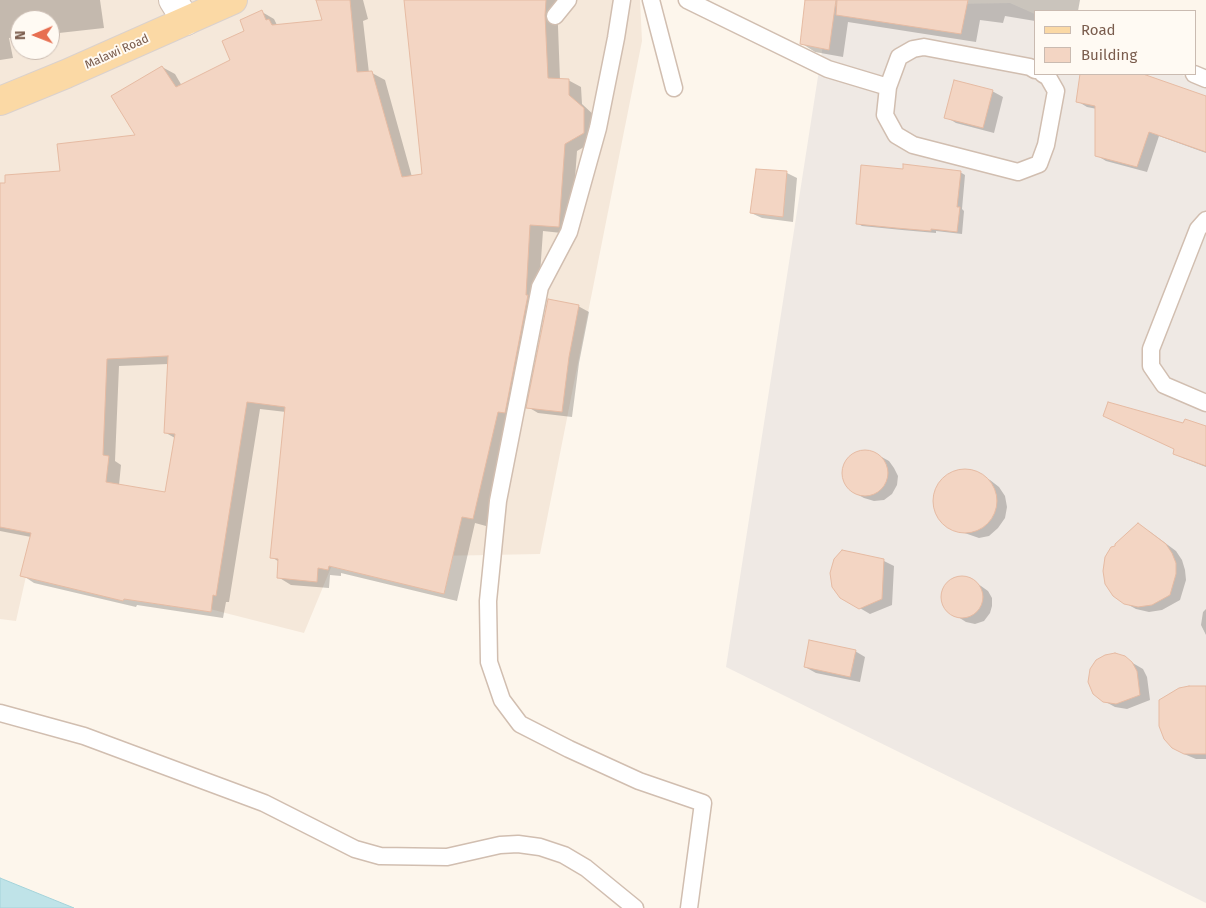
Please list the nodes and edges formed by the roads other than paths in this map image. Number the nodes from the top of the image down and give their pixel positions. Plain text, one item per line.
1 (233, 0) edge
2 (568, 0) edge
3 (622, 0) edge
4 (651, 0) edge
5 (687, 0) edge
6 (180, 10) edge
7 (555, 16) dead end
8 (1034, 69) edge
9 (1045, 75) edge
10 (888, 87) junction
11 (674, 88) dead end
12 (0, 101) edge
13 (1203, 227) edge
14 (1206, 403) edge
15 (0, 713) edge
16 (635, 908) edge
17 (689, 908) edge

1 - 6 main road, Malawi Road
2 - 7 lane
3 - 17 lane
4 - 11 lane
5 - 10 lane
6 - 12 main road, Malawi Road
8 - 10 lane
9 - 10 lane
13 - 14 lane
15 - 16 lane

